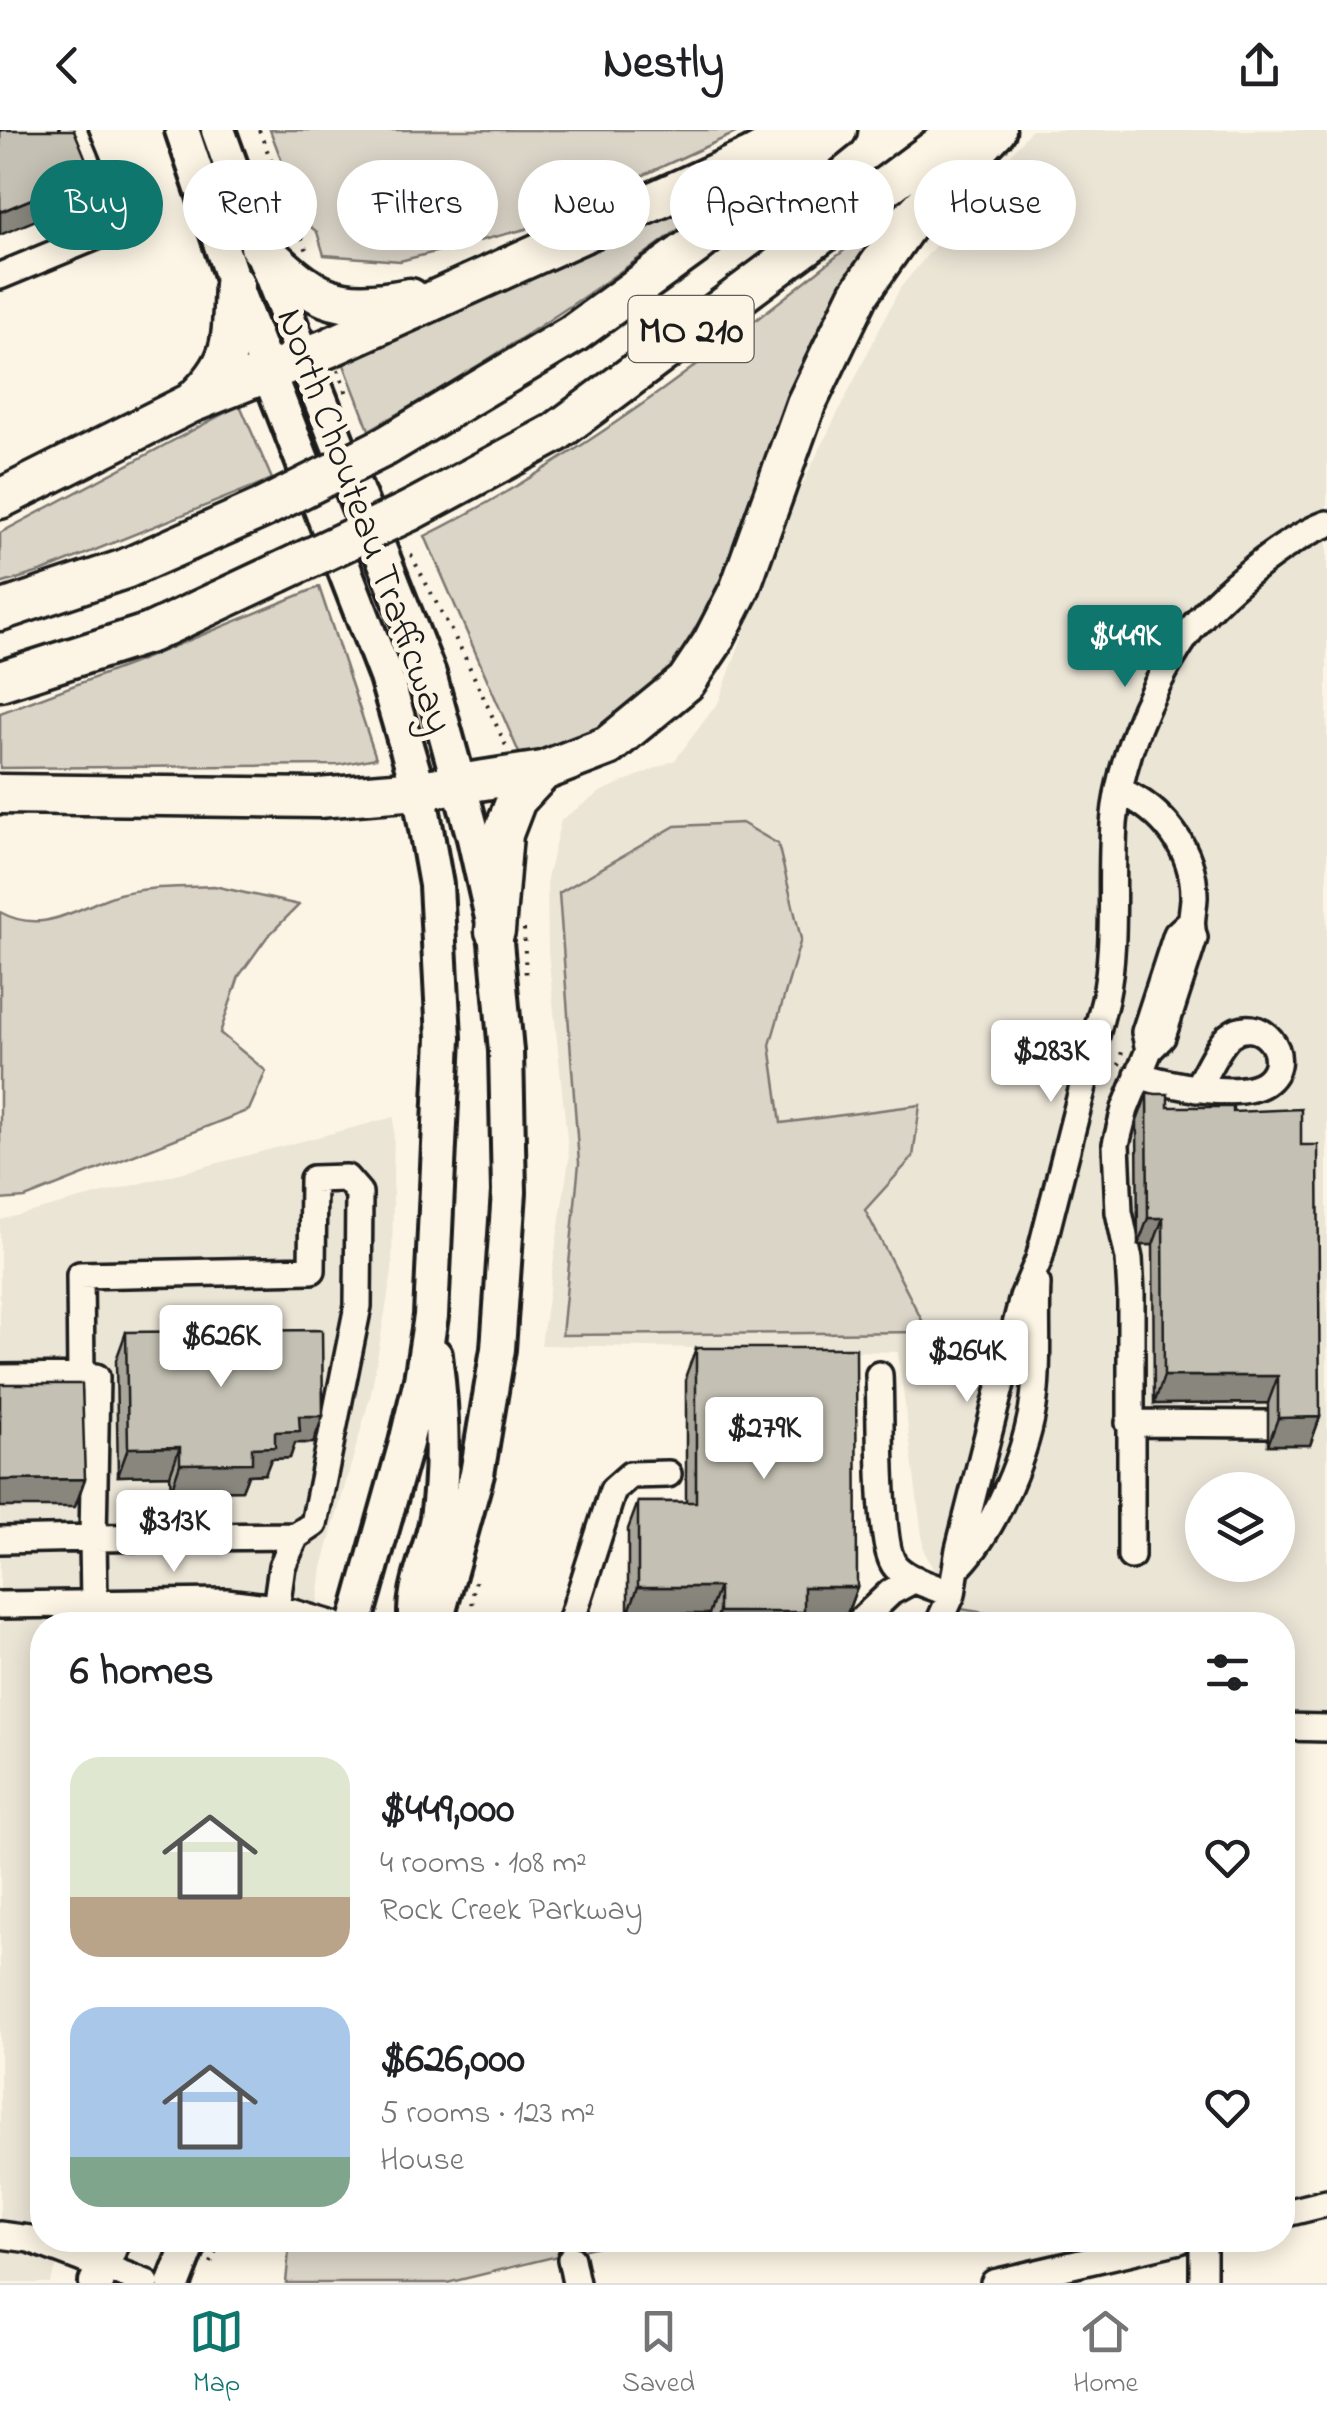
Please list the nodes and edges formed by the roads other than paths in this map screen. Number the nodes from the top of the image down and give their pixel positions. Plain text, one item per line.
1 (73, 130) edge
2 (182, 130) edge
3 (218, 130) edge
4 (803, 130) edge
5 (837, 130) edge
6 (961, 130) edge
7 (996, 130) edge
8 (229, 160) edge
9 (261, 250) edge
10 (263, 250) edge
11 (0, 276) edge
12 (234, 284) junction
13 (456, 288) junction
14 (305, 358) junction
15 (268, 373) junction
16 (190, 404) junction
17 (0, 499) edge
18 (1327, 524) edge
19 (0, 611) edge
20 (0, 681) edge
21 (543, 771) junction
22 (460, 785) junction
23 (419, 790) junction
24 (1120, 791) junction
25 (0, 794) edge
26 (495, 931) junction
27 (1138, 1075) junction
28 (1196, 1089) dead end
29 (1039, 1259) junction
30 (359, 1268) junction
31 (312, 1270) junction
32 (430, 1316) junction
33 (880, 1376) dead end
34 (81, 1377) junction
35 (0, 1378) edge
36 (996, 1402) junction
37 (1032, 1410) junction
38 (1129, 1423) junction
39 (1268, 1424) dead end
40 (989, 1430) junction
41 (1024, 1438) junction
42 (668, 1474) dead end
43 (296, 1536) junction
44 (93, 1538) junction
45 (0, 1540) edge
46 (1130, 1556) dead end
47 (915, 1579) junction
48 (954, 1582) junction
49 (94, 1604) junction
50 (0, 1605) edge
51 (276, 1608) junction
52 (290, 1612) edge
53 (359, 1612) edge
54 (416, 1612) edge
55 (439, 1612) edge
56 (574, 1612) edge
57 (869, 1612) edge
58 (943, 1612) edge
59 (1295, 1727) edge
60 (1327, 1728) edge
61 (1327, 2203) edge
62 (1295, 2211) edge
63 (0, 2236) edge
64 (30, 2238) edge
65 (71, 2252) edge
66 (186, 2252) edge
67 (1128, 2252) edge
68 (1202, 2252) edge
69 (104, 2263) edge
70 (146, 2283) edge
71 (174, 2283) edge
72 (994, 2283) edge
73 (1203, 2283) edge

1 - 11 street
2 - 12 main road, North Chouteau Trafficway
3 - 8 main road, North Chouteau Trafficway
4 - 13 highway
5 - 19 highway, MO 210, bridge
6 - 20 highway, MO 210, bridge
7 - 21 highway
9 - 14 main road, North Chouteau Trafficway
10 - 13 highway
12 - 15 main road, North Chouteau Trafficway
12 - 16 highway
13 - 14 highway
14 - 15 highway
14 - 22 main road, North Chouteau Trafficway
15 - 16 highway
15 - 23 main road, North Chouteau Trafficway
16 - 17 highway
18 - 24 street
21 - 22 highway
21 - 26 highway
22 - 23 highway
22 - 26 main road, North Chouteau Trafficway
23 - 25 highway
23 - 32 main road, North Chouteau Trafficway
24 - 27 street
24 - 29 street
26 - 55 main road, North Chouteau Trafficway
27 - 28 street
27 - 38 street
29 - 36 street
29 - 37 street
30 - 31 street
30 - 31 street
30 - 43 street
31 - 34 street
32 - 53 main road
32 - 54 main road
33 - 47 street
34 - 35 street
34 - 44 street
36 - 37 street
36 - 40 street
37 - 41 street
38 - 39 street
38 - 46 street
40 - 41 street
40 - 48 street
41 - 48 street
42 - 56 street
43 - 44 street
43 - 51 street
44 - 45 street
44 - 49 street
47 - 48 street
47 - 57 street
48 - 58 street
49 - 50 street
49 - 51 street
51 - 52 street
59 - 60 street
61 - 62 street
63 - 64 street
65 - 69 street
66 - 71 main road
67 - 72 street
68 - 73 street
69 - 70 street

